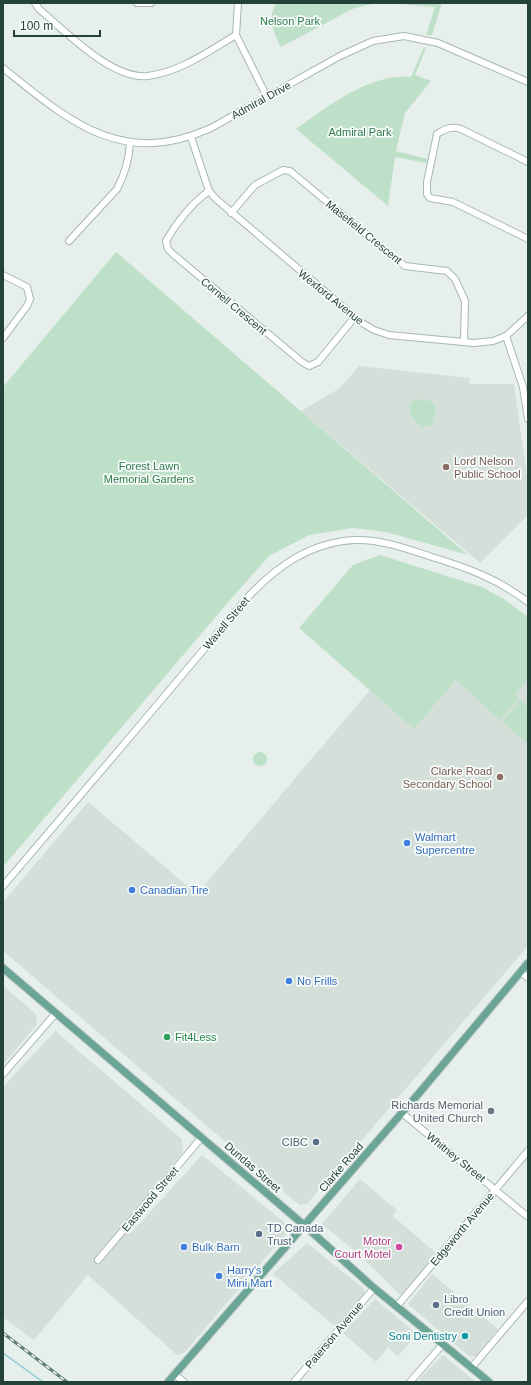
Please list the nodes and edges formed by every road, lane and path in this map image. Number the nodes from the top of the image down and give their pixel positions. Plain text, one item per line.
1 (35, 3) edge
2 (136, 3) edge
3 (151, 3) edge
4 (238, 3) edge
5 (236, 35) junction
6 (3, 68) edge
7 (528, 82) edge
8 (267, 97) junction
9 (191, 137) junction
10 (130, 143) junction
11 (528, 162) edge
12 (209, 191) junction
13 (231, 213) junction
14 (528, 239) edge
15 (69, 241) dead end
16 (3, 275) edge
17 (528, 316) edge
18 (354, 318) junction
19 (506, 336) junction
20 (3, 338) edge
21 (464, 342) junction
22 (526, 393) edge
23 (528, 419) edge
24 (528, 602) edge
25 (3, 886) edge
26 (528, 963) edge
27 (3, 968) edge
28 (521, 972) junction
29 (528, 978) edge
30 (56, 1013) junction
31 (3, 1074) edge
32 (402, 1113) junction
33 (202, 1137) junction
34 (528, 1151) edge
35 (495, 1190) junction
36 (528, 1217) edge
37 (305, 1226) junction
38 (98, 1260) dead end
39 (374, 1288) junction
40 (528, 1301) edge
41 (397, 1306) junction
42 (443, 1344) junction
43 (472, 1367) junction
44 (174, 1374) junction
45 (168, 1382) edge
46 (184, 1382) edge
47 (294, 1382) edge
48 (410, 1382) edge
49 (489, 1382) edge

1 - 5 street
2 - 3 street
4 - 5 street
5 - 8 street
6 - 10 street, Admiral Drive
7 - 8 street, Admiral Drive
8 - 9 street, Admiral Drive
9 - 10 street, Admiral Drive
9 - 12 street, Wexford Avenue
10 - 15 street
11 - 14 street
12 - 13 street, Wexford Avenue
12 - 18 street, Cornell Crescent
13 - 18 street, Wexford Avenue
13 - 21 street, Masefield Crescent
16 - 20 street
17 - 19 street, Wexford Avenue
18 - 21 street, Wexford Avenue
19 - 21 street, Wexford Avenue
19 - 22 street
22 - 23 street
24 - 25 street, Wavell Street
26 - 28 main road, Clarke Road
27 - 30 main road, Dundas Street
28 - 29 street
28 - 32 main road, Clarke Road
30 - 31 street
30 - 33 main road, Dundas Street
32 - 35 street, Whitney Street
32 - 37 main road, Clarke Road
33 - 37 main road, Dundas Street
33 - 38 street, Eastwood Street
34 - 35 street, Edgeworth Avenue
35 - 36 street, Whitney Street
35 - 41 street, Edgeworth Avenue
37 - 39 main road, Dundas Street
37 - 44 main road, Clarke Road
39 - 41 main road, Dundas Street
39 - 47 street, Paterson Avenue
40 - 43 street
41 - 42 main road, Dundas Street
42 - 43 main road, Dundas Street
42 - 48 street
43 - 49 main road, Dundas Street
44 - 45 main road, Clarke Road
44 - 46 street

